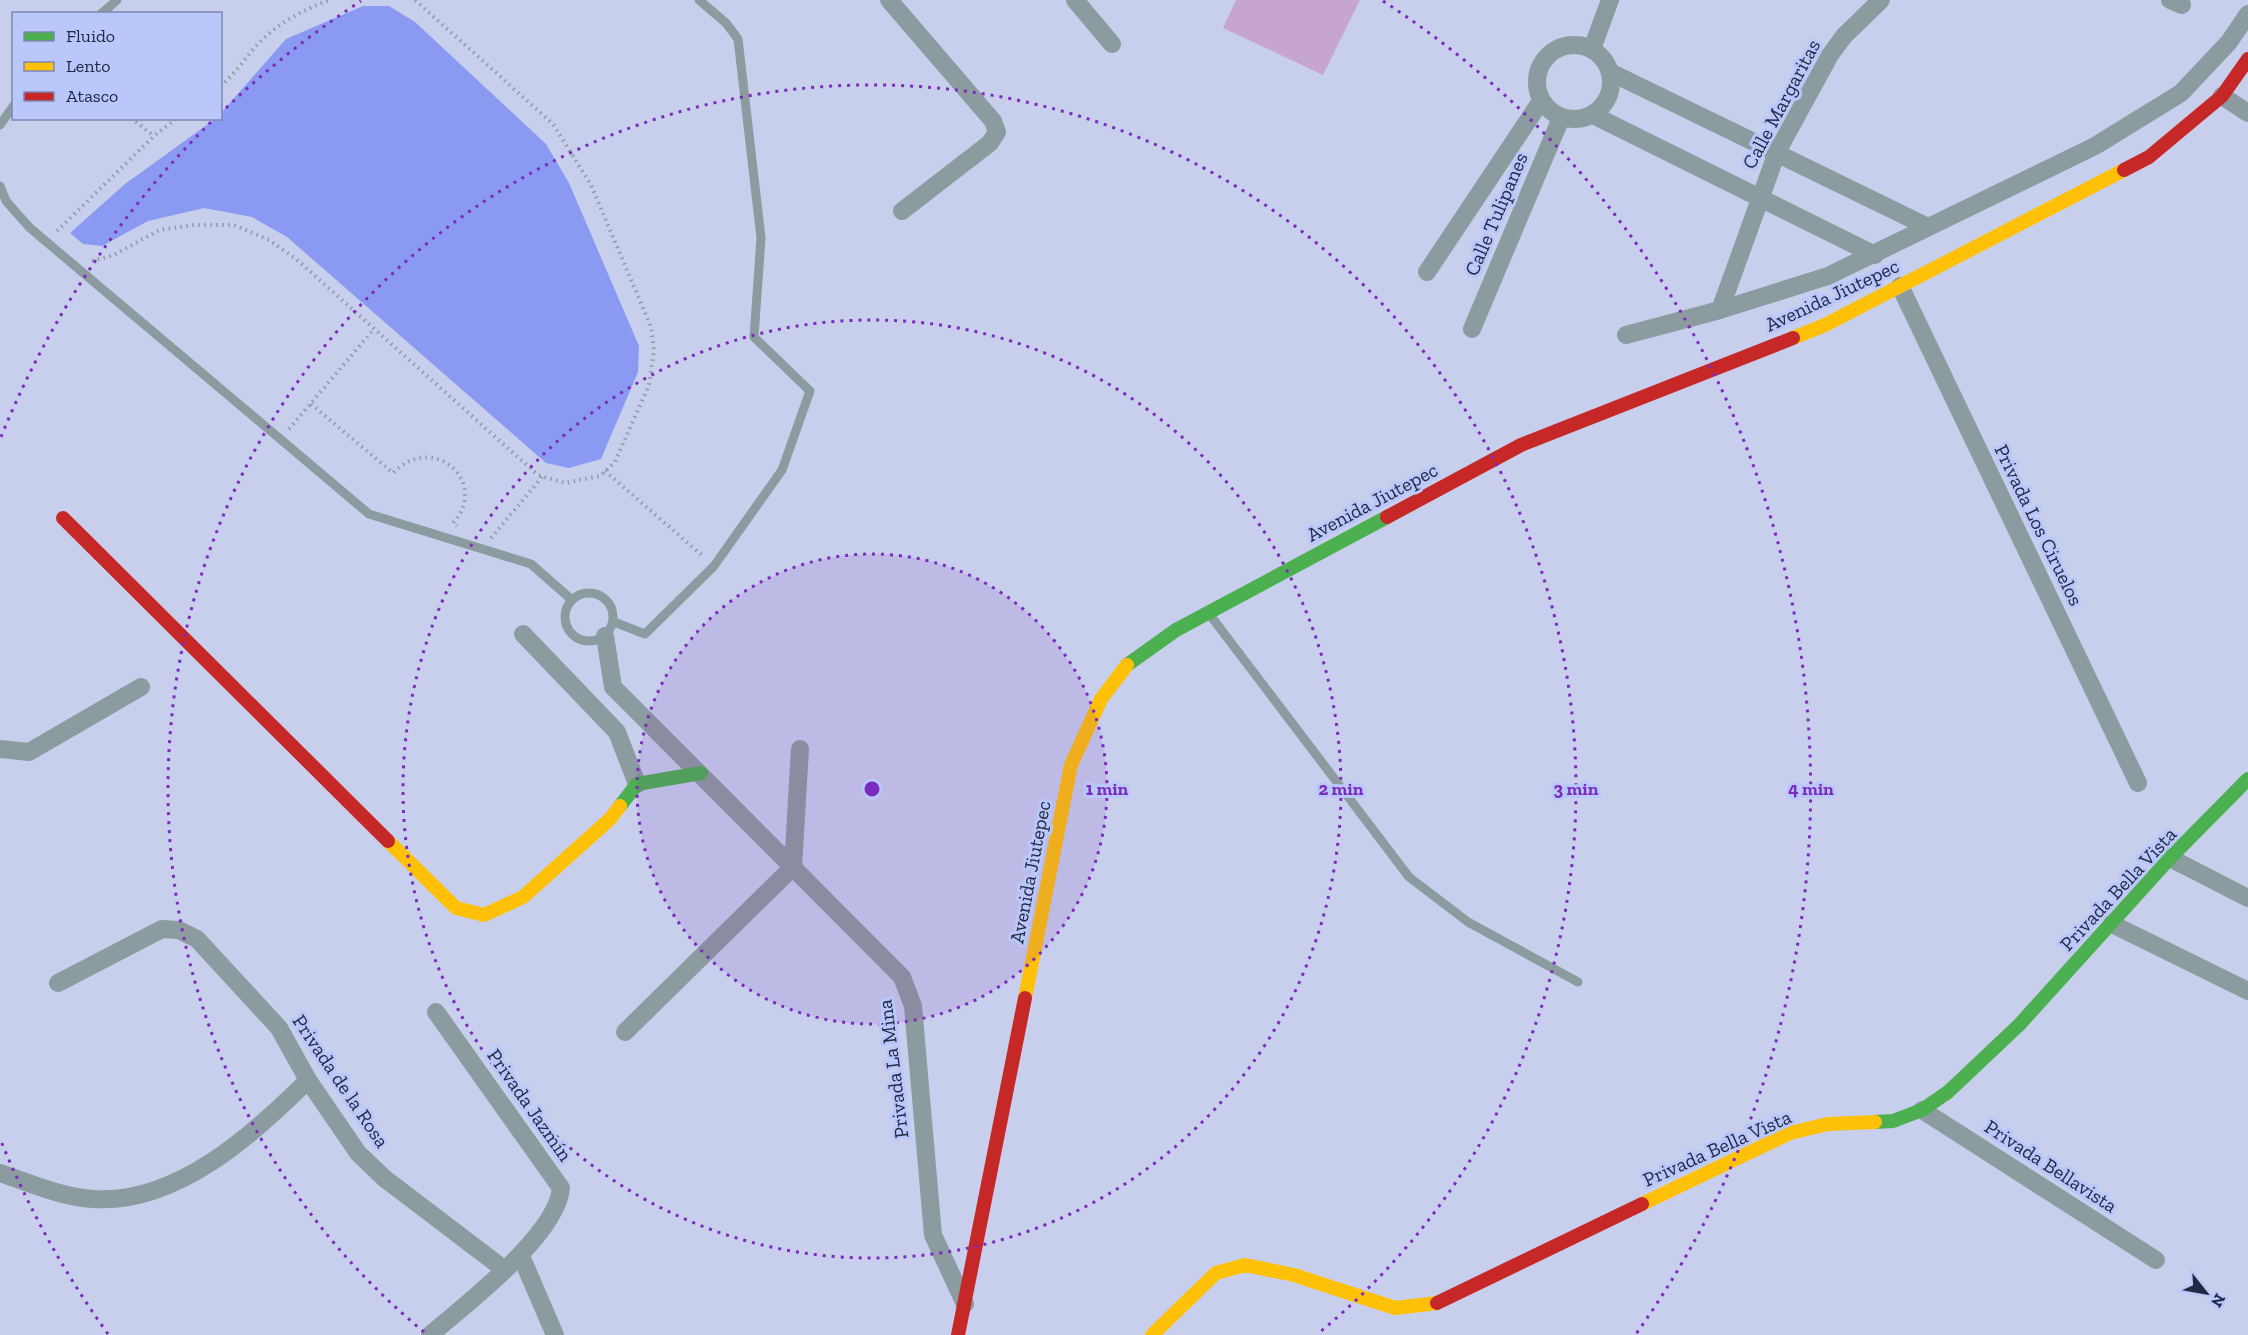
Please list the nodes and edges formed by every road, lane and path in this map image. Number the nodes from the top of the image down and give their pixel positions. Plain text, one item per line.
1 (117, 0) edge
2 (329, 0) edge
3 (415, 0) edge
4 (699, 0) edge
5 (888, 0) edge
6 (1075, 0) edge
7 (1610, 0) edge
8 (1881, 0) edge
9 (103, 12) edge
10 (2248, 14) edge
11 (1112, 44) dead end
12 (1592, 49) junction
13 (2248, 59) edge
14 (1610, 72) junction
15 (222, 84) edge
16 (2222, 96) junction
17 (1541, 101) junction
18 (12, 108) edge
19 (2248, 113) edge
20 (1593, 115) junction
21 (1561, 118) junction
22 (134, 120) edge
23 (174, 120) edge
24 (0, 125) edge
25 (154, 136) junction
26 (1777, 152) junction
27 (0, 186) edge
28 (1759, 196) junction
29 (902, 212) dead end
30 (1928, 227) junction
31 (64, 237) dead end
32 (1875, 255) junction
33 (86, 256) dead end
34 (1427, 272) dead end
35 (1900, 286) junction
36 (1720, 310) junction
37 (374, 329) junction
38 (1472, 329) dead end
39 (1626, 335) dead end
40 (311, 404) junction
41 (280, 439) junction
42 (605, 471) junction
43 (543, 476) junction
44 (63, 518) dead end
45 (459, 529) dead end
46 (480, 535) dead end
47 (714, 566) junction
48 (572, 600) junction
49 (1208, 613) junction
50 (609, 629) junction
51 (523, 634) dead end
52 (141, 687) dead end
53 (0, 749) edge
54 (800, 749) dead end
55 (700, 773) junction
56 (2248, 779) edge
57 (2138, 783) dead end
58 (637, 784) junction
59 (2170, 858) junction
60 (793, 867) junction
61 (2248, 898) edge
62 (2112, 924) junction
63 (1578, 982) dead end
64 (58, 983) dead end
65 (2248, 991) edge
66 (436, 1012) dead end
67 (625, 1032) dead end
68 (308, 1080) junction
69 (1922, 1110) junction
70 (0, 1173) edge
71 (521, 1256) junction
72 (2156, 1260) dead end
73 (506, 1270) junction
74 (965, 1304) junction
75 (430, 1335) edge
76 (555, 1335) edge
77 (958, 1335) edge
78 (1152, 1335) edge

1 - 9 lane
2 - 15 path
3 - 42 path
4 - 47 lane
5 - 29 street
6 - 11 street
7 - 12 street
8 - 26 street, Calle Margaritas
10 - 30 street
12 - 14 street
12 - 17 street
13 - 16 street, Avenida Jiutepec
14 - 20 street
14 - 26 street
16 - 19 street
16 - 35 street, Avenida Jiutepec
17 - 21 street
17 - 34 street
18 - 24 lane
20 - 21 street
20 - 28 street
21 - 38 street, Calle Tulipanes
22 - 25 path
23 - 25 path
25 - 31 path
26 - 28 street, Calle Margaritas
26 - 30 street
27 - 41 lane
28 - 32 street
28 - 36 street, Calle Margaritas
30 - 32 street
32 - 36 street
33 - 37 path
35 - 49 street, Avenida Jiutepec
35 - 57 street, Privada Los Ciruelos
36 - 39 street
37 - 40 path
37 - 43 path
40 - 41 path
40 - 45 path
41 - 48 lane
42 - 43 path
42 - 47 path
43 - 46 path
44 - 58 street
47 - 50 lane
48 - 50 lane
48 - 50 lane
49 - 63 lane
49 - 74 street, Avenida Jiutepec
50 - 55 street, Privada La Mina
51 - 58 street
52 - 53 street
54 - 60 street
55 - 58 street
55 - 60 street, Privada La Mina
56 - 59 street, Privada Bella Vista
59 - 61 street
59 - 62 street, Privada Bella Vista
60 - 67 street
60 - 74 street, Privada La Mina
62 - 65 street
62 - 69 street, Privada Bella Vista
64 - 68 street, Privada de la Rosa
66 - 71 street, Privada Jazmín
68 - 70 street
68 - 73 street, Privada de la Rosa
69 - 72 street, Privada Bellavista
69 - 78 street, Privada Bella Vista
71 - 73 street, Privada Jazmín
71 - 76 street
73 - 75 street, Privada Jazmín
74 - 77 street, Avenida Jiutepec

